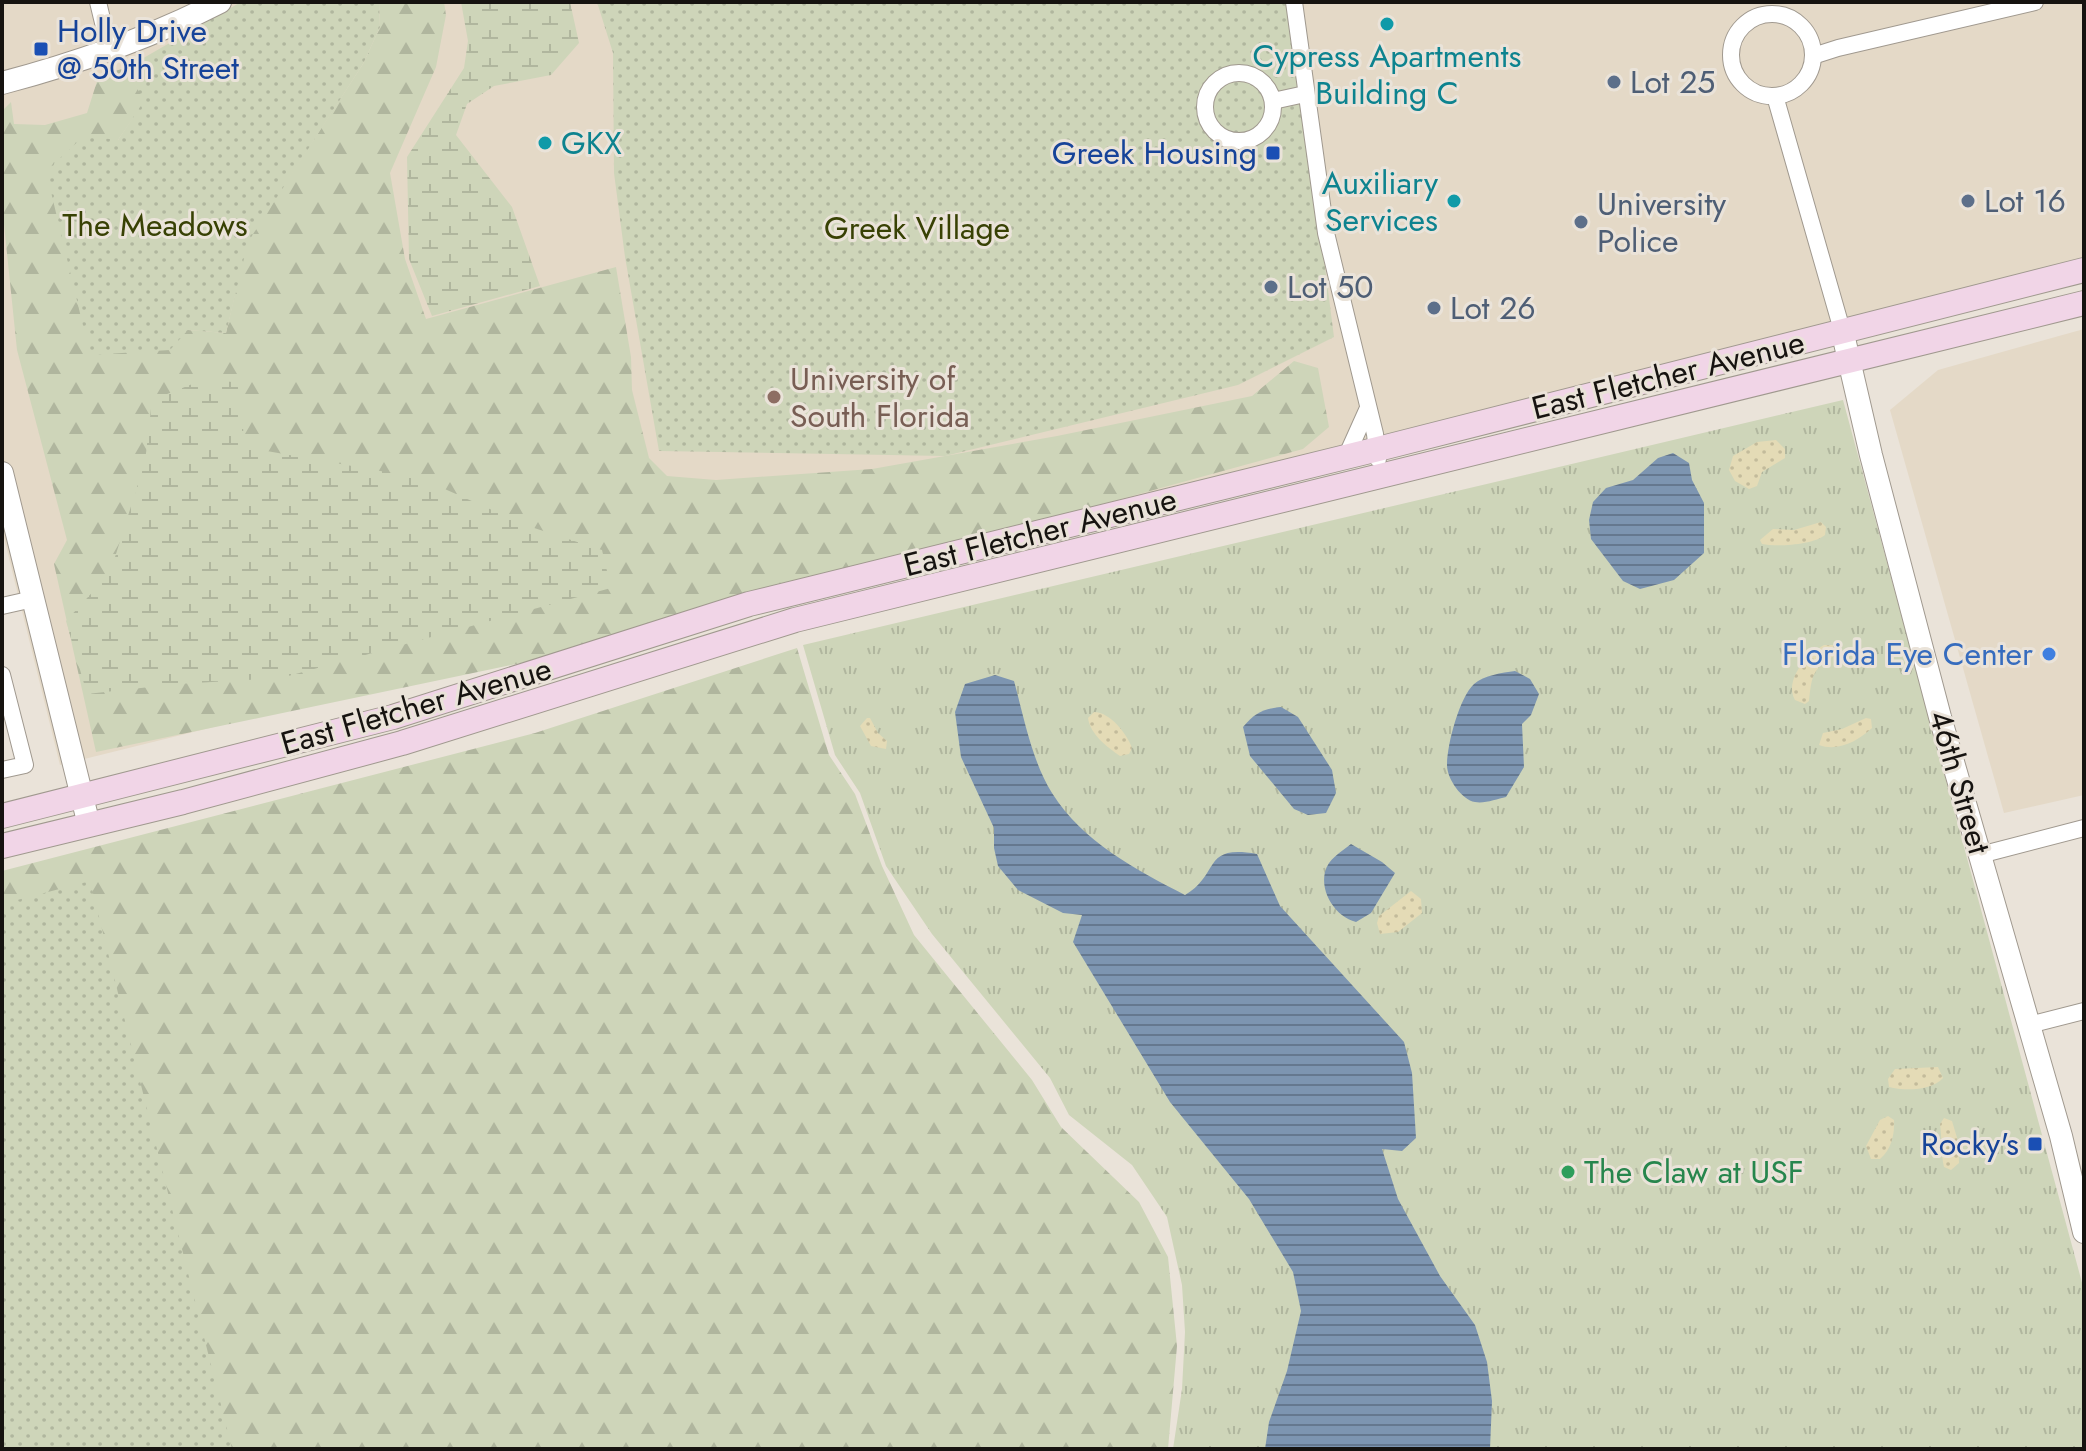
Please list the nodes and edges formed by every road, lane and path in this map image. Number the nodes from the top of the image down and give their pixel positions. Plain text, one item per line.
1 (98, 2) edge
2 (220, 2) edge
3 (1294, 2) edge
4 (2035, 2) edge
5 (110, 52) junction
6 (1813, 56) junction
7 (2, 83) edge
8 (1305, 94) junction
9 (1775, 96) junction
10 (1273, 101) junction
11 (2084, 270) edge
12 (2084, 303) edge
13 (1842, 330) junction
14 (1849, 362) junction
15 (1368, 408) junction
16 (1376, 442) junction
17 (1346, 457) junction
18 (2, 473) edge
19 (1378, 477) junction
20 (33, 599) junction
21 (2, 606) edge
22 (2, 675) edge
23 (2, 770) edge
24 (81, 796) junction
25 (2, 816) edge
26 (89, 825) junction
27 (2084, 828) edge
28 (2, 846) edge
29 (1980, 855) junction
30 (2084, 1011) edge
31 (2029, 1025) junction
32 (2083, 1221) edge

1 - 5 street
2 - 5 street
3 - 8 street
4 - 6 street
5 - 7 street
6 - 9 street
6 - 9 street
8 - 10 street
8 - 15 street
9 - 13 street
10 - 10 street
11 - 13 main road, East Fletcher Avenue
12 - 14 main road, East Fletcher Avenue
13 - 14 street, 46th Street
13 - 16 main road, East Fletcher Avenue
14 - 19 main road, East Fletcher Avenue
14 - 29 street, 46th Street
15 - 16 street
15 - 17 street
16 - 17 main road, East Fletcher Avenue
16 - 19 street
17 - 24 main road, East Fletcher Avenue
18 - 20 street
19 - 26 main road, East Fletcher Avenue
20 - 21 street
20 - 24 street
22 - 23 street
24 - 25 main road, East Fletcher Avenue
24 - 26 street
26 - 28 main road, East Fletcher Avenue
27 - 29 street
29 - 31 street, 46th Street
30 - 31 street
31 - 32 street, 46th Street

